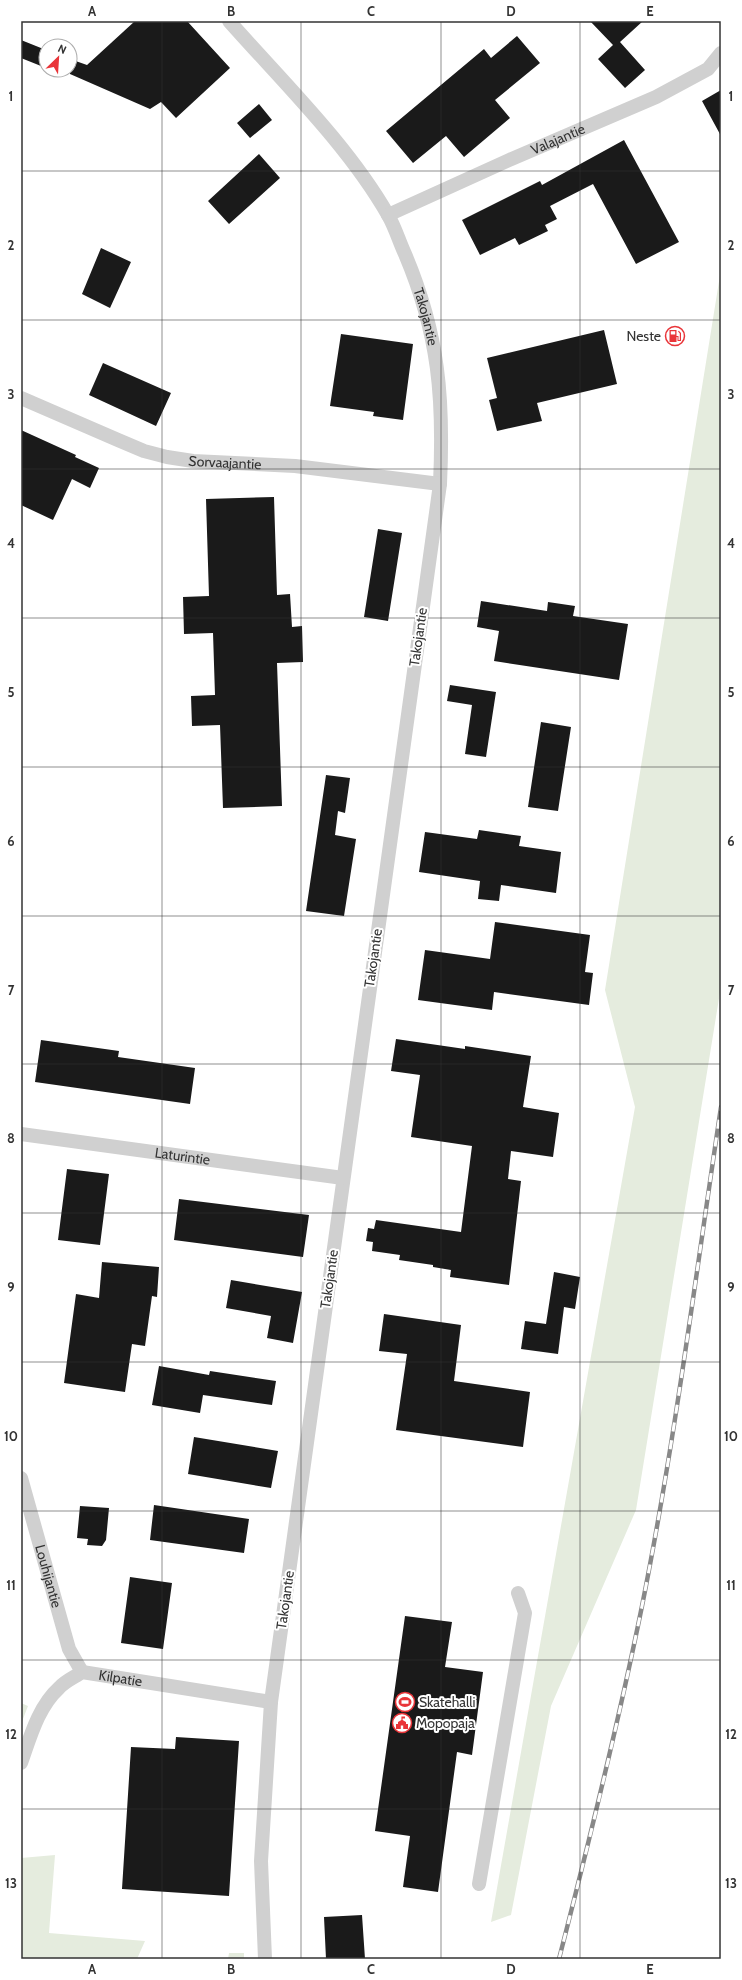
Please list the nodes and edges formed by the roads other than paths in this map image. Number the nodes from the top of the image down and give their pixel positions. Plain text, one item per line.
1 (228, 21) edge
2 (721, 53) edge
3 (388, 215) junction
4 (21, 398) edge
5 (440, 484) junction
6 (21, 1134) edge
7 (343, 1178) junction
8 (21, 1478) edge
9 (518, 1593) dead end
10 (82, 1672) junction
11 (271, 1702) junction
12 (21, 1763) edge
13 (479, 1884) dead end
14 (265, 1959) edge

1 - 3 street, Takojantie
2 - 3 street, Valajantie
3 - 5 street, Takojantie
4 - 5 street, Sorvaajantie
5 - 7 street, Takojantie
6 - 7 street, Laturintie
7 - 11 street, Takojantie
8 - 10 street, Louhijantie
9 - 13 street
10 - 11 street, Kilpatie
10 - 12 street, Kilpatie
11 - 14 street, Takojantie

